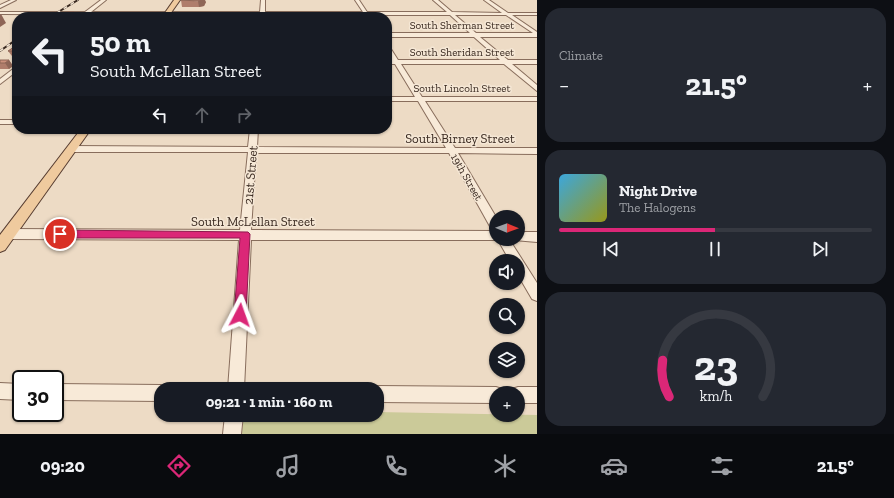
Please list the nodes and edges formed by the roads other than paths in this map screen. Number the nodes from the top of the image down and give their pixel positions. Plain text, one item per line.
1 (14, 0) edge
2 (104, 0) edge
3 (177, 0) edge
4 (263, 0) edge
5 (357, 0) edge
6 (435, 0) edge
7 (486, 0) edge
8 (0, 7) edge
9 (89, 12) edge
10 (168, 12) edge
11 (262, 12) edge
12 (364, 12) edge
13 (0, 13) edge
14 (12, 13) edge
15 (451, 14) junction
16 (508, 14) junction
17 (537, 14) edge
18 (392, 15) edge
19 (392, 35) edge
20 (476, 35) junction
21 (537, 35) edge
22 (392, 54) edge
23 (392, 62) edge
24 (397, 62) junction
25 (506, 62) junction
26 (537, 62) edge
27 (12, 72) edge
28 (0, 82) edge
29 (537, 89) edge
30 (392, 99) edge
31 (420, 99) junction
32 (537, 99) edge
33 (0, 122) edge
34 (12, 122) edge
35 (82, 134) edge
36 (254, 134) edge
37 (71, 149) junction
38 (252, 150) junction
39 (452, 150) junction
40 (537, 151) edge
41 (489, 215) edge
42 (9, 234) junction
43 (245, 234) junction
44 (489, 236) edge
45 (525, 236) edge
46 (537, 237) edge
47 (0, 246) edge
48 (525, 275) edge
49 (537, 295) edge
50 (236, 382) edge
51 (0, 392) edge
52 (12, 392) edge
53 (64, 392) edge
54 (154, 393) edge
55 (384, 394) edge
56 (489, 395) edge
57 (525, 395) edge
58 (537, 395) edge
59 (233, 422) edge
60 (232, 434) edge

1 - 8 street
2 - 9 street
3 - 10 main road
4 - 11 street
5 - 12 street
6 - 15 street
7 - 16 street
13 - 14 street
15 - 16 street
15 - 18 street
15 - 20 street
16 - 17 street
16 - 21 street
19 - 20 street, South Sherman Street
20 - 21 street, South Sherman Street
20 - 25 street
22 - 24 street, 19th Street
23 - 24 street, South Sheridan Street
24 - 25 street, South Sheridan Street
24 - 31 street, 19th Street
25 - 26 street, South Sheridan Street
25 - 29 street
27 - 28 street
30 - 31 street, South Lincoln Street
31 - 32 street, South Lincoln Street
31 - 39 street, 19th Street
33 - 34 street
35 - 37 main road
36 - 38 street, 21st Street
37 - 38 street, South Birney Street
37 - 42 main road
38 - 39 street, South Birney Street
38 - 43 street, 21st Street
39 - 40 street, South Birney Street
39 - 41 street, 19th Street
42 - 43 street, South McLellan Street
42 - 47 main road
43 - 44 street, South McLellan Street
43 - 50 street, 21st Street
45 - 46 street
48 - 49 street
51 - 52 street
53 - 54 street
55 - 56 street
57 - 58 street
59 - 60 street

